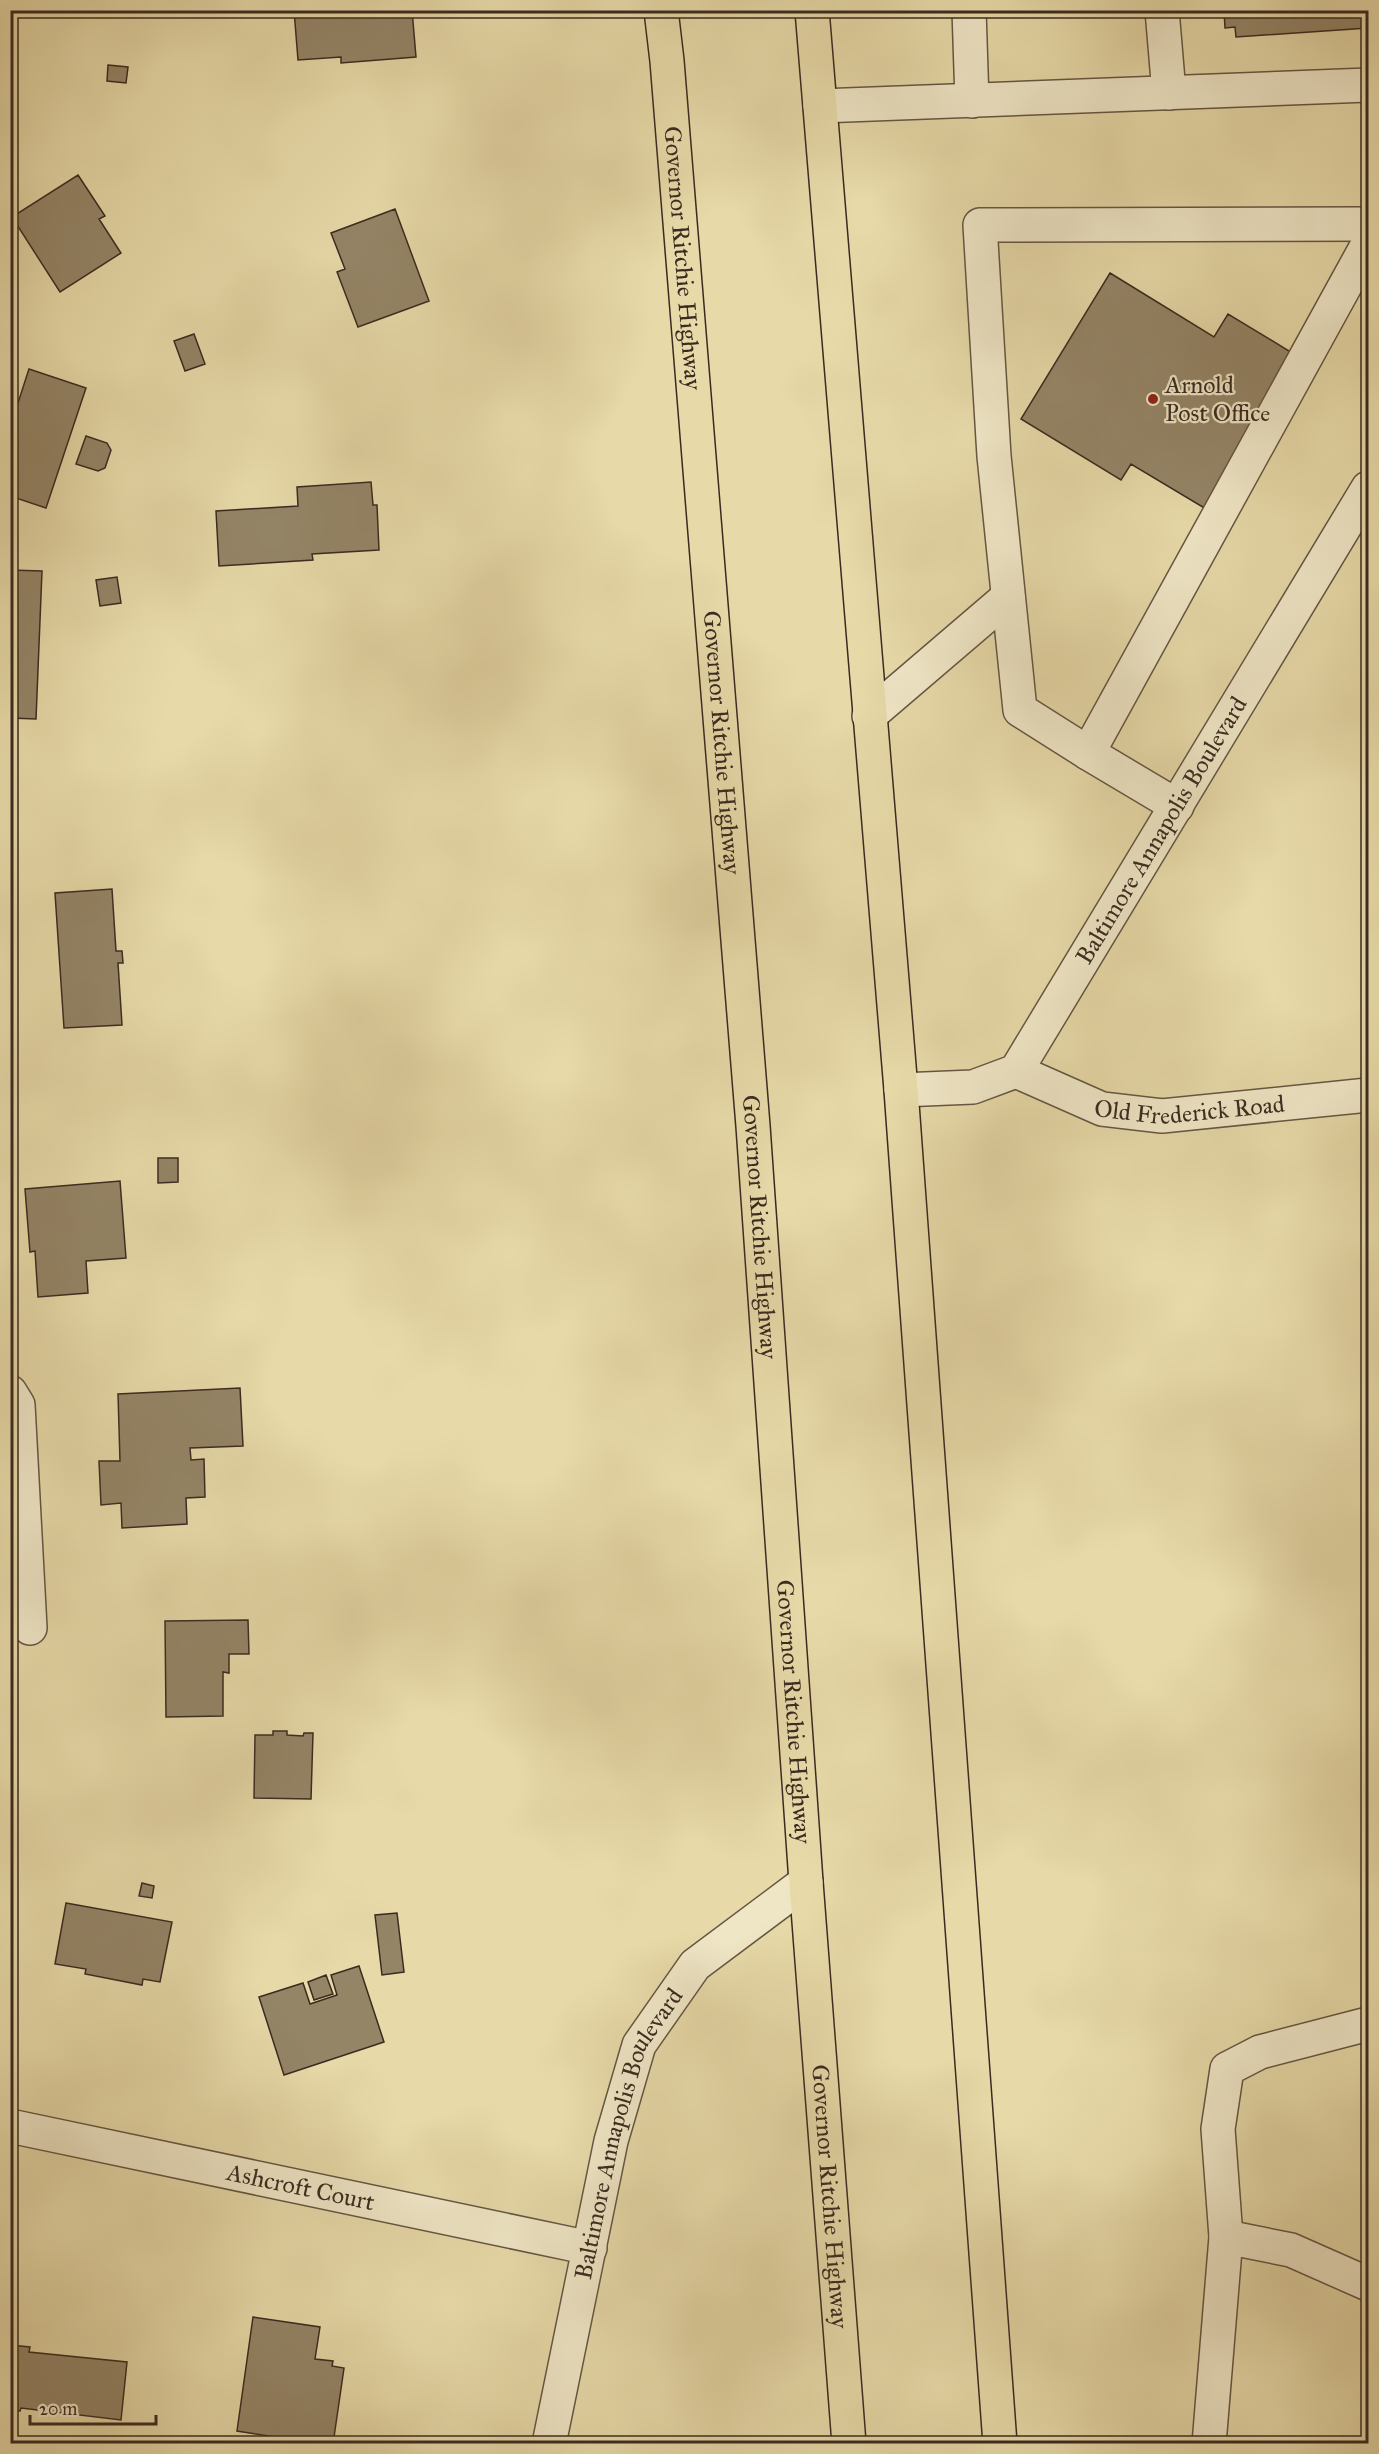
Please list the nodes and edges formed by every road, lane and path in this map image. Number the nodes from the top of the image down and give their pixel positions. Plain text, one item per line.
1 (661, 10) edge
2 (812, 10) edge
3 (969, 10) edge
4 (1162, 10) edge
5 (1368, 85) edge
6 (1168, 93) junction
7 (972, 100) junction
8 (820, 106) junction
9 (1368, 224) edge
10 (1368, 244) edge
11 (1368, 489) edge
12 (1008, 597) junction
13 (869, 716) junction
14 (1088, 753) junction
15 (1177, 806) junction
16 (1016, 1071) junction
17 (901, 1090) junction
18 (1368, 1095) edge
19 (10, 1392) edge
20 (30, 1628) dead end
21 (806, 1882) junction
22 (1368, 2024) edge
23 (10, 2126) edge
24 (1226, 2237) junction
25 (590, 2248) junction
26 (1368, 2284) edge
27 (549, 2444) edge
28 (849, 2444) edge
29 (1000, 2444) edge
30 (1209, 2444) edge

1 - 21 highway, Governor Ritchie Highway
2 - 8 highway
3 - 7 street
4 - 6 street
5 - 6 street
6 - 7 street
7 - 8 street
8 - 13 highway
9 - 12 street
10 - 14 street
11 - 15 street, Baltimore Annapolis Boulevard
12 - 13 street
12 - 14 street
13 - 17 highway
14 - 15 street
15 - 16 street, Baltimore Annapolis Boulevard
16 - 17 street
16 - 18 street, Old Frederick Road
17 - 29 highway
19 - 20 street
21 - 25 street, Baltimore Annapolis Boulevard
21 - 28 highway, Governor Ritchie Highway
22 - 24 street
23 - 25 street, Ashcroft Court
24 - 26 street
24 - 30 street
25 - 27 street, Baltimore Annapolis Boulevard

